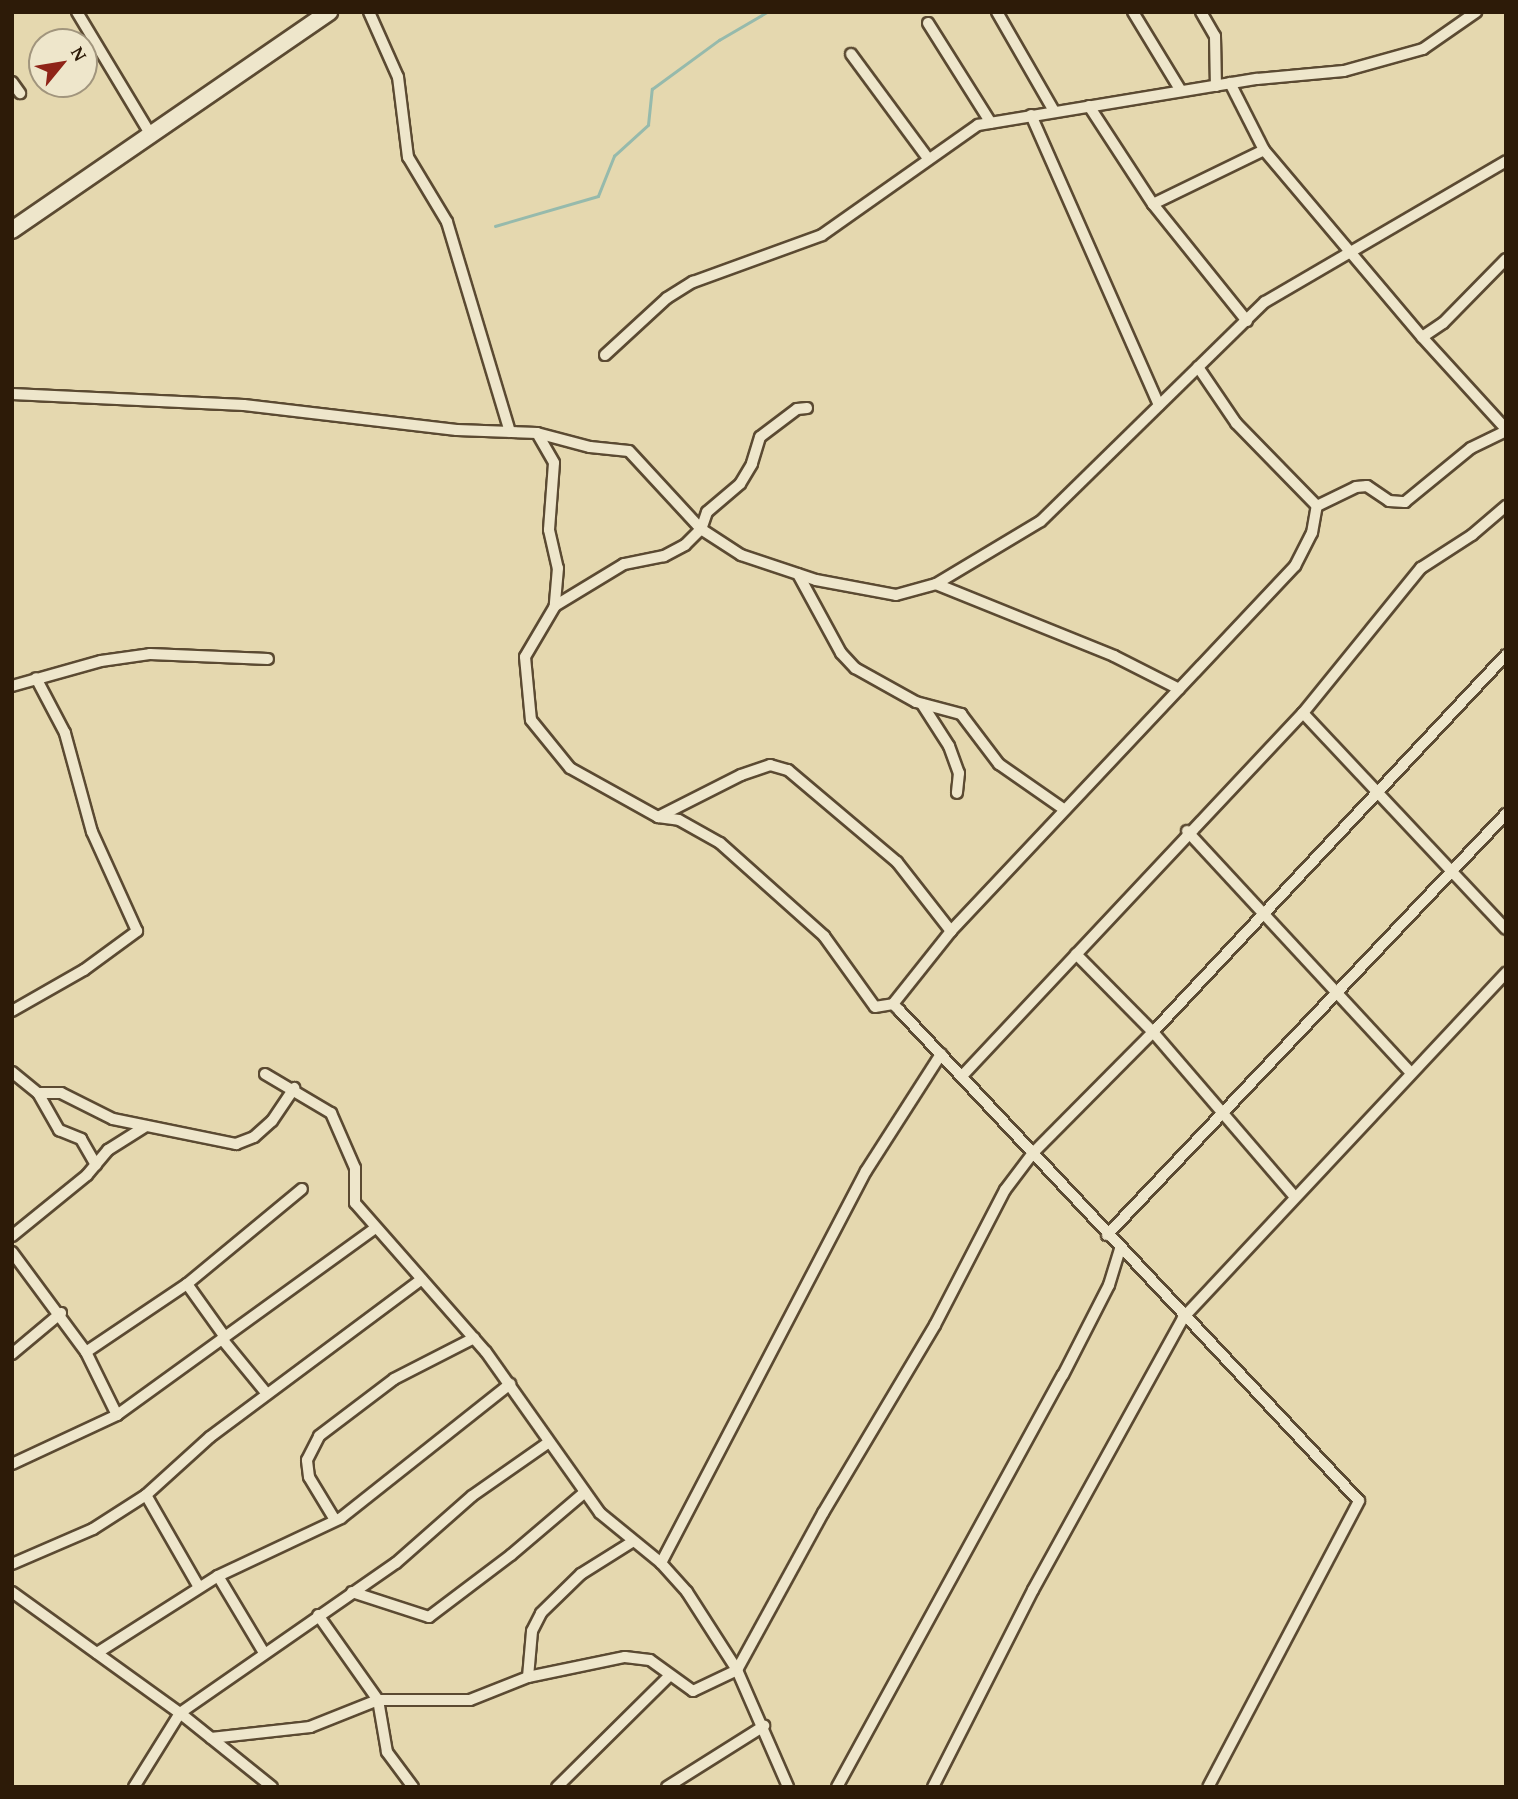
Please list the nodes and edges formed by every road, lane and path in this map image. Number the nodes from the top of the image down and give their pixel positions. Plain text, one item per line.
1 (77, 12) edge
2 (329, 12) edge
3 (369, 12) edge
4 (997, 12) edge
5 (1133, 12) edge
6 (1201, 12) edge
7 (1476, 12) edge
8 (310, 18) edge
9 (928, 23) dead end
10 (850, 54) dead end
11 (12, 82) edge
12 (1230, 83) junction
13 (1216, 86) junction
14 (1181, 91) junction
15 (20, 93) dead end
16 (1089, 106) junction
17 (1054, 111) junction
18 (1031, 115) junction
19 (991, 123) junction
20 (151, 135) junction
21 (1264, 150) junction
22 (928, 157) junction
23 (1506, 161) edge
24 (1153, 204) junction
25 (12, 230) edge
26 (1351, 251) junction
27 (1506, 259) edge
28 (1247, 321) junction
29 (1422, 337) junction
30 (605, 355) dead end
31 (1198, 367) junction
32 (12, 394) edge
33 (1158, 405) junction
34 (807, 408) dead end
35 (1506, 430) edge
36 (510, 432) junction
37 (537, 433) junction
38 (1317, 506) junction
39 (1506, 506) edge
40 (701, 529) junction
41 (798, 574) junction
42 (936, 584) junction
43 (555, 606) junction
44 (1506, 655) edge
45 (268, 659) dead end
46 (36, 678) junction
47 (12, 686) edge
48 (1180, 689) junction
49 (922, 704) junction
50 (1303, 713) junction
51 (957, 793) dead end
52 (1376, 794) junction
53 (1065, 810) junction
54 (1506, 814) edge
55 (658, 817) junction
56 (1187, 831) junction
57 (1452, 870) junction
58 (1261, 915) junction
59 (1506, 929) edge
60 (950, 931) junction
61 (1076, 954) junction
62 (1506, 974) edge
63 (1336, 993) junction
64 (892, 1004) junction
65 (12, 1010) edge
66 (1153, 1032) junction
67 (941, 1054) junction
68 (12, 1072) edge
69 (1410, 1072) junction
70 (265, 1074) dead end
71 (961, 1076) junction
72 (294, 1088) junction
73 (38, 1093) junction
74 (1222, 1115) junction
75 (146, 1126) junction
76 (1033, 1153) junction
77 (96, 1165) junction
78 (302, 1189) dead end
79 (1294, 1196) junction
80 (375, 1228) junction
81 (1107, 1235) junction
82 (12, 1236) edge
83 (1120, 1250) junction
84 (12, 1252) edge
85 (422, 1279) junction
86 (187, 1284) junction
87 (61, 1313) junction
88 (1183, 1318) junction
89 (224, 1338) junction
90 (474, 1338) junction
91 (86, 1352) junction
92 (12, 1354) edge
93 (510, 1384) junction
94 (267, 1394) junction
95 (117, 1415) junction
96 (549, 1442) junction
97 (12, 1464) edge
98 (585, 1492) junction
99 (146, 1495) junction
100 (335, 1520) junction
101 (632, 1542) junction
102 (661, 1563) junction
103 (12, 1564) edge
104 (218, 1576) junction
105 (199, 1587) junction
106 (12, 1592) edge
107 (352, 1592) junction
108 (318, 1615) junction
109 (97, 1653) junction
110 (264, 1653) junction
111 (737, 1670) junction
112 (528, 1677) junction
113 (668, 1677) junction
114 (378, 1700) junction
115 (180, 1713) junction
116 (764, 1726) junction
117 (211, 1738) junction
118 (134, 1787) edge
119 (272, 1787) edge
120 (413, 1787) edge
121 (556, 1787) edge
122 (667, 1787) edge
123 (788, 1787) edge
124 (837, 1787) edge
125 (933, 1787) edge
126 (1208, 1787) edge

1 - 20 street
2 - 8 main road
3 - 36 street
4 - 17 street
5 - 14 street
6 - 13 street
7 - 12 street
8 - 20 main road
9 - 19 street
10 - 22 street
11 - 15 street
12 - 13 street
12 - 21 street
13 - 14 street
14 - 16 street
16 - 17 street
16 - 24 street
17 - 18 street
18 - 19 street
18 - 33 street
19 - 22 street
20 - 25 main road
21 - 24 street
21 - 26 street
22 - 30 street
23 - 26 street
24 - 28 street
26 - 28 street
26 - 29 street
27 - 29 street
28 - 31 street
29 - 35 street
31 - 33 street
31 - 38 street
32 - 36 street
33 - 42 street
34 - 40 street
35 - 38 street
36 - 37 street
37 - 40 street
37 - 43 street
38 - 48 street
39 - 50 street
40 - 41 street
40 - 43 street
41 - 42 street
41 - 49 street
42 - 48 street
43 - 55 street
44 - 52 street
45 - 46 street
46 - 47 street
46 - 65 street
48 - 53 street
49 - 51 street
49 - 53 street
50 - 52 street
50 - 56 street
52 - 57 street
52 - 58 street
53 - 60 street
54 - 57 street
55 - 60 street
55 - 64 street
56 - 58 street
56 - 61 street
57 - 59 street
57 - 63 street
58 - 63 street
58 - 66 street
60 - 64 street
61 - 66 street
61 - 71 street
62 - 69 street
63 - 69 street
63 - 74 street
64 - 67 street
66 - 74 street
66 - 76 street
67 - 71 street
67 - 102 street
68 - 73 street
69 - 79 street
70 - 72 street
71 - 76 street
72 - 75 street
72 - 80 street
73 - 75 street
73 - 77 street
74 - 79 street
74 - 81 street
75 - 77 street
76 - 81 street
76 - 111 street
77 - 82 street
78 - 86 street
79 - 88 street
80 - 85 street
80 - 89 street
81 - 83 street
83 - 88 street
83 - 124 street
84 - 87 street
85 - 90 street
85 - 94 street
86 - 89 street
86 - 91 street
87 - 91 street
87 - 92 street
88 - 125 street
88 - 126 street
89 - 94 street
89 - 95 street
90 - 93 street
90 - 100 street
91 - 95 street
93 - 96 street
93 - 100 street
94 - 99 street
95 - 97 street
96 - 98 street
96 - 107 street
98 - 101 street
98 - 107 street
99 - 103 street
99 - 105 street
100 - 104 street
101 - 102 street
101 - 112 street
102 - 111 street
104 - 105 street
104 - 110 street
105 - 109 street
106 - 109 street
107 - 108 street
108 - 110 street
108 - 114 street
109 - 115 street
110 - 115 street
111 - 113 street
111 - 116 street
112 - 113 street
112 - 114 street
113 - 121 street
114 - 117 street
114 - 120 street
115 - 117 street
115 - 118 street
116 - 122 street
116 - 123 street
117 - 119 street

